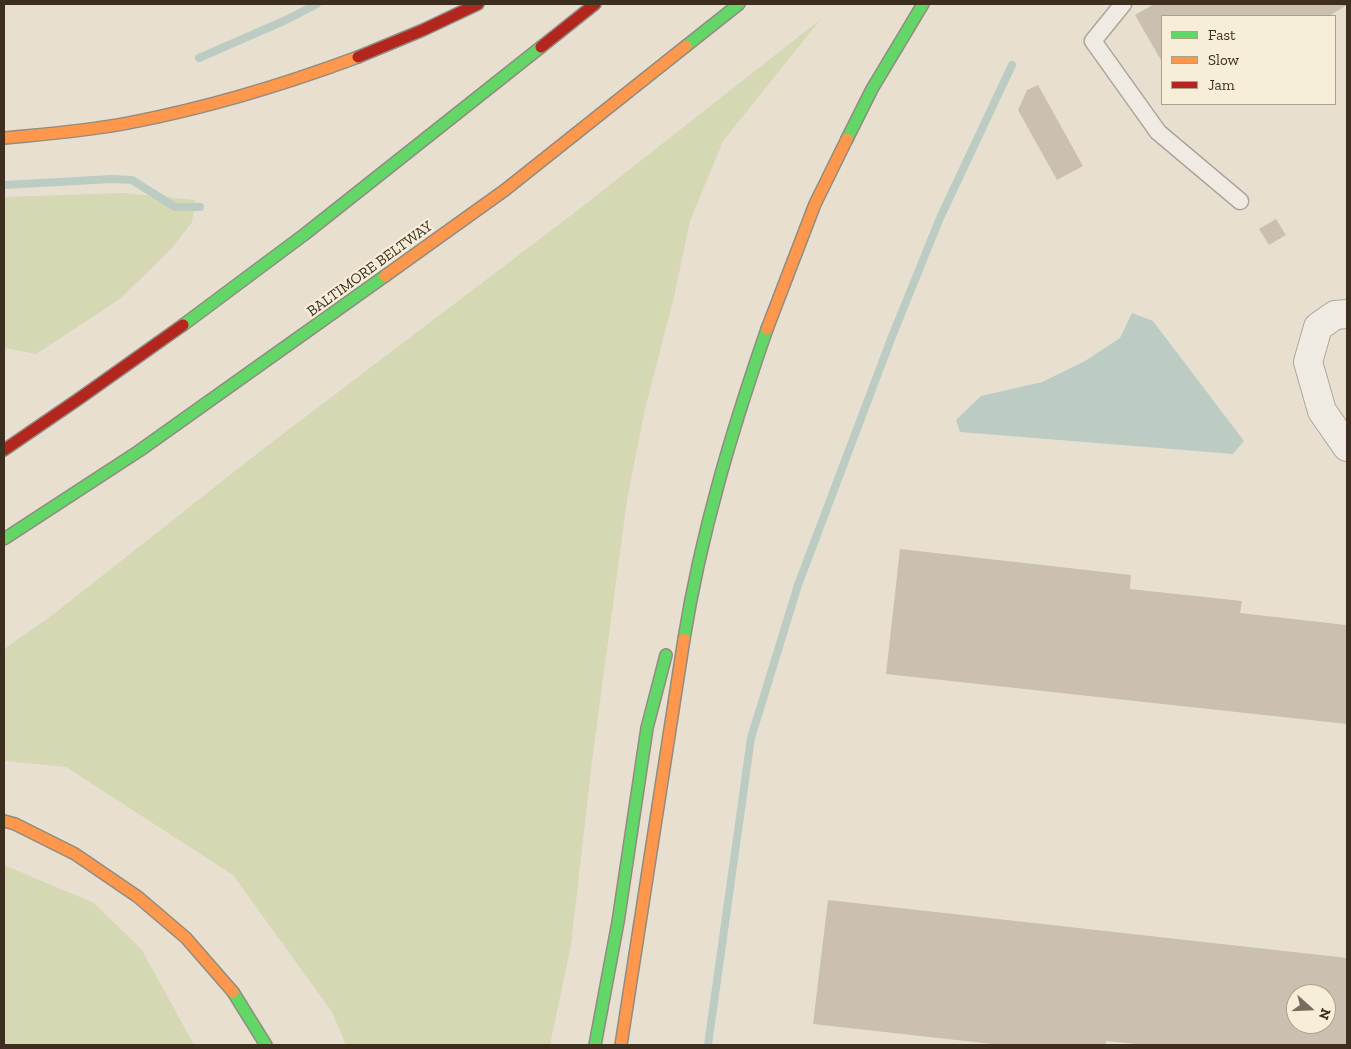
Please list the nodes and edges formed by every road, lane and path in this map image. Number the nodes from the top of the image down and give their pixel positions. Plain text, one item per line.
1 (478, 4) edge
2 (595, 4) edge
3 (740, 4) edge
4 (923, 4) edge
5 (1123, 4) edge
6 (4, 138) edge
7 (1240, 201) dead end
8 (1347, 314) edge
9 (1347, 447) edge
10 (4, 450) edge
11 (4, 539) edge
12 (690, 601) junction
13 (4, 821) edge
14 (266, 1045) edge
15 (594, 1045) edge
16 (621, 1045) edge

1 - 6 highway
2 - 10 highway
3 - 11 highway, BALTIMORE BELTWAY
4 - 12 highway
5 - 7 lane
8 - 9 street
12 - 15 highway
12 - 16 highway
13 - 14 highway

